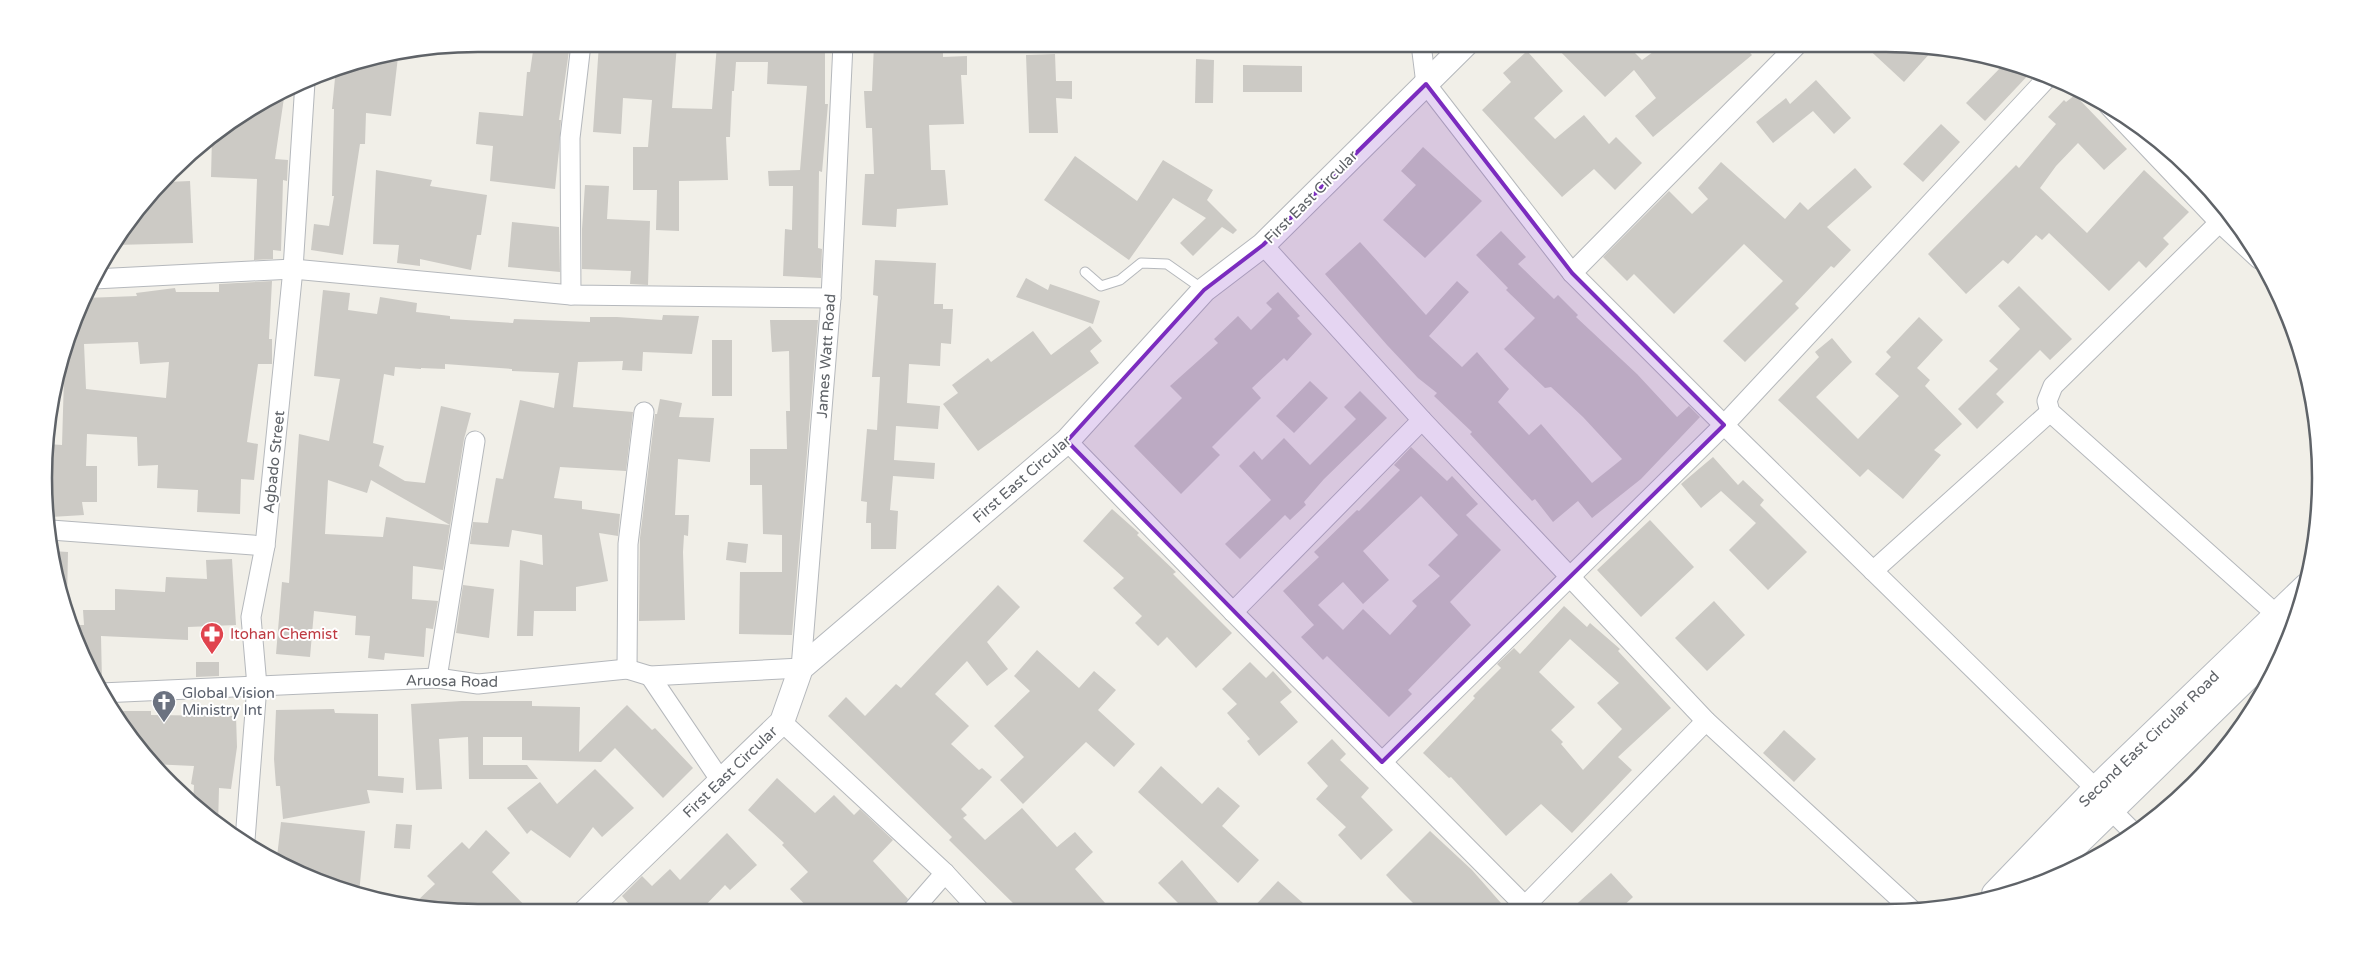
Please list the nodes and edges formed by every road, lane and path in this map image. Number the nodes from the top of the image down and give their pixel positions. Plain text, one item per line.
1 (580, 52) edge
2 (843, 52) edge
3 (1422, 52) edge
4 (1458, 52) edge
5 (1790, 52) edge
6 (2043, 82) edge
7 (1426, 84) junction
8 (305, 90) edge
9 (2143, 139) edge
10 (2217, 210) edge
11 (2224, 219) edge
12 (1263, 245) junction
13 (293, 269) junction
14 (1085, 272) dead end
15 (1572, 273) junction
16 (103, 279) edge
17 (1204, 290) junction
18 (571, 295) junction
19 (831, 298) junction
20 (644, 412) dead end
21 (2050, 412) junction
22 (1422, 420) junction
23 (1724, 425) junction
24 (475, 441) dead end
25 (1068, 441) junction
26 (56, 530) edge
27 (265, 546) junction
28 (1873, 571) junction
29 (1569, 576) junction
30 (1233, 612) junction
31 (2291, 612) edge
32 (2283, 625) edge
33 (800, 668) junction
34 (627, 669) junction
35 (650, 676) junction
36 (437, 678) junction
37 (257, 686) junction
38 (110, 693) edge
39 (1706, 721) junction
40 (782, 722) junction
41 (1382, 762) junction
42 (721, 781) junction
43 (2103, 800) junction
44 (2129, 828) edge
45 (245, 835) edge
46 (945, 873) junction
47 (2043, 874) edge
48 (2001, 889) edge
49 (593, 904) edge
50 (918, 904) edge
51 (974, 904) edge
52 (1520, 904) edge
53 (1530, 904) edge
54 (1905, 904) edge

1 - 18 street
2 - 19 street, James Watt Road
3 - 7 street
4 - 7 street, First East Circular
5 - 15 street
6 - 23 street
7 - 12 street, First East Circular
7 - 15 street
8 - 13 street, Agbado Street
9 - 10 street
11 - 21 street
12 - 17 street, First East Circular
12 - 22 street
13 - 16 street
13 - 18 street
13 - 27 street, Agbado Street
14 - 17 lane
15 - 23 street
17 - 25 street, First East Circular
18 - 19 street
19 - 33 street, James Watt Road
20 - 34 street
21 - 28 street
21 - 32 street
22 - 29 street
22 - 30 street
23 - 28 street
23 - 29 street
24 - 36 street
25 - 30 street
25 - 33 street, First East Circular
26 - 27 street
27 - 37 street, Agbado Street
28 - 43 street
29 - 39 street
29 - 41 street
30 - 41 street
31 - 32 main road, Second East Circular Road
32 - 43 main road, Second East Circular Road
33 - 35 street, Aruosa Road
33 - 40 street, First East Circular
34 - 35 street, Aruosa Road
34 - 36 street, Aruosa Road
35 - 42 street
36 - 37 street, Aruosa Road
37 - 38 street, Aruosa Road
37 - 45 street, Agbado Street
39 - 53 street
39 - 54 street
40 - 42 street, First East Circular
40 - 46 street
41 - 52 street
42 - 49 street, First East Circular
43 - 44 street
43 - 47 main road, Second East Circular Road
43 - 48 main road, Second East Circular Road
46 - 50 street
46 - 51 street

